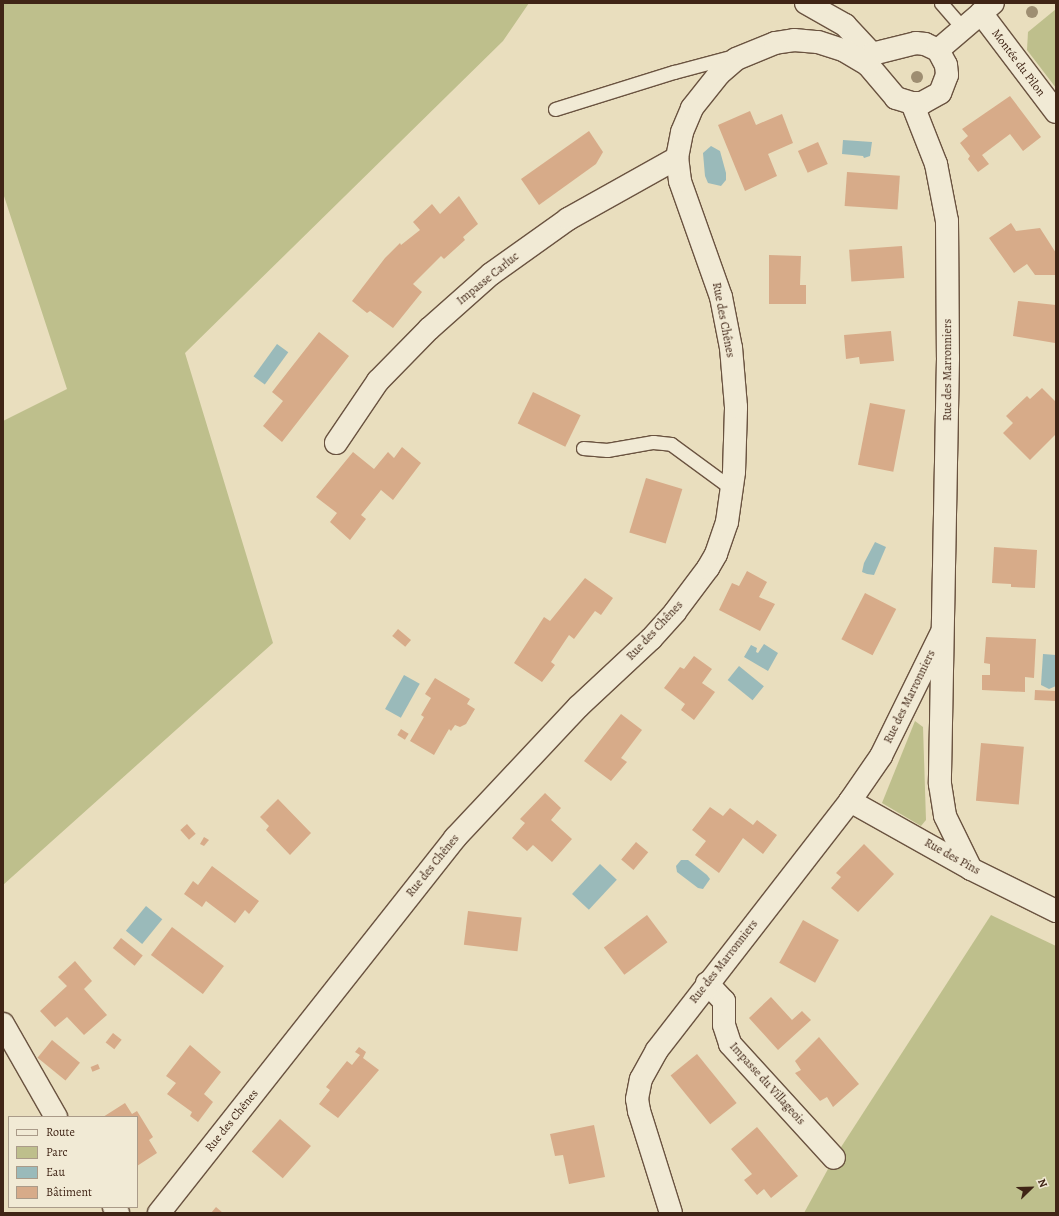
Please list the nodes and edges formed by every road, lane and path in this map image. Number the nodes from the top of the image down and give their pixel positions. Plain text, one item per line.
1 (806, 3) edge
2 (941, 3) edge
3 (987, 8) edge
4 (963, 28) junction
5 (938, 50) junction
6 (750, 52) junction
7 (870, 59) junction
8 (912, 103) junction
9 (555, 109) dead end
10 (1056, 112) edge
11 (677, 158) junction
12 (336, 443) dead end
13 (583, 448) dead end
14 (731, 488) junction
15 (945, 626) junction
16 (906, 704) junction
17 (942, 707) junction
18 (850, 801) junction
19 (971, 869) junction
20 (1056, 911) edge
21 (707, 983) junction
22 (3, 1024) edge
23 (55, 1116) edge
24 (834, 1158) dead end
25 (159, 1213) edge
26 (671, 1213) edge

1 - 7 street
2 - 4 lane
3 - 4 street
3 - 10 street, Montée du Pilon
4 - 5 street
5 - 7 street
5 - 8 street
6 - 7 street, Rue des Chênes
6 - 9 lane
6 - 11 street, Rue des Chênes
7 - 8 street
8 - 15 street, Rue des Marronniers
11 - 12 street, Impasse Carluc
11 - 14 street, Rue des Chênes
13 - 14 lane
14 - 25 street, Rue des Chênes
15 - 16 street, Rue des Marronniers
15 - 17 street
16 - 17 street
16 - 18 street, Rue des Marronniers
17 - 19 street
18 - 19 street, Rue des Pins
18 - 21 street, Rue des Marronniers
19 - 20 street, Rue des Pins
21 - 24 street, Impasse du Villageois
21 - 26 street, Rue des Marronniers
22 - 23 street

